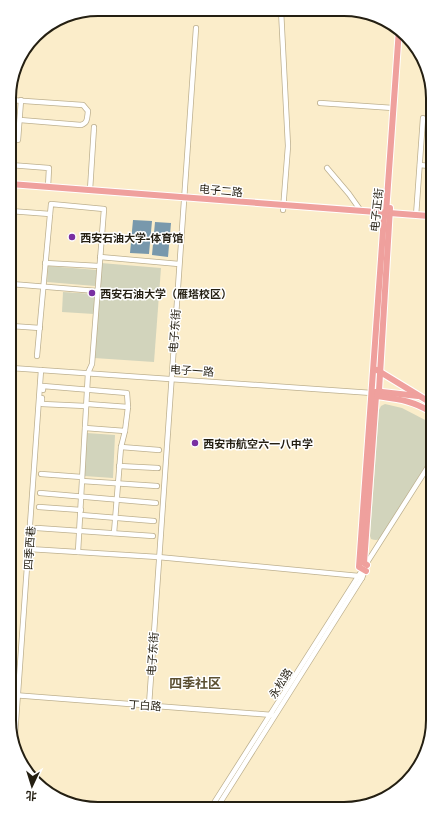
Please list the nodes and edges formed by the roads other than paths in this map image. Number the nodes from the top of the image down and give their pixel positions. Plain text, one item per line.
1 (281, 16) edge
2 (196, 28) dead end
3 (398, 36) edge
4 (402, 40) edge
5 (16, 100) edge
6 (21, 100) junction
7 (320, 103) dead end
8 (393, 108) junction
9 (423, 118) dead end
10 (20, 120) junction
11 (94, 127) dead end
12 (16, 140) edge
13 (420, 165) junction
14 (16, 166) edge
15 (426, 166) edge
16 (327, 168) dead end
17 (16, 184) edge
18 (48, 186) junction
19 (16, 188) edge
20 (90, 190) junction
21 (184, 200) junction
22 (284, 208) junction
23 (16, 211) edge
24 (361, 212) junction
25 (50, 214) junction
26 (387, 216) junction
27 (416, 216) junction
28 (426, 216) edge
29 (426, 220) edge
30 (100, 257) junction
31 (45, 262) junction
32 (179, 264) junction
33 (100, 266) junction
34 (16, 284) edge
35 (43, 286) junction
36 (97, 291) junction
37 (16, 326) edge
38 (40, 328) junction
39 (37, 356) dead end
40 (16, 368) edge
41 (41, 370) junction
42 (377, 370) junction
43 (88, 373) junction
44 (171, 378) junction
45 (88, 390) junction
46 (375, 394) junction
47 (421, 396) junction
48 (426, 400) edge
49 (87, 405) junction
50 (128, 407) junction
51 (426, 410) edge
52 (85, 428) junction
53 (125, 431) junction
54 (121, 446) junction
55 (159, 450) dead end
56 (119, 466) junction
57 (158, 468) dead end
58 (426, 470) edge
59 (41, 474) dead end
60 (82, 479) junction
61 (118, 483) junction
62 (157, 486) dead end
63 (40, 493) dead end
64 (81, 497) junction
65 (116, 500) junction
66 (156, 503) dead end
67 (39, 507) dead end
68 (81, 510) junction
69 (81, 516) junction
70 (115, 518) junction
71 (154, 521) dead end
72 (37, 528) dead end
73 (80, 531) junction
74 (114, 533) junction
75 (152, 536) dead end
76 (29, 549) junction
77 (78, 552) junction
78 (158, 558) junction
79 (365, 568) junction
80 (360, 577) junction
81 (16, 696) edge
82 (149, 705) junction
83 (273, 716) junction
84 (215, 802) edge
85 (220, 802) edge

1 - 22 street
2 - 21 street, 电子东街
3 - 8 main road, 电子正街
4 - 26 main road, 电子正街
5 - 6 street
6 - 10 street
6 - 10 street
7 - 8 street
8 - 26 main road, 电子正街
9 - 13 street
10 - 12 street
11 - 20 street
13 - 15 street
13 - 27 street
14 - 18 street
16 - 24 street
17 - 18 main road, 电子二路
18 - 20 main road, 电子二路
19 - 21 main road, 电子二路
20 - 21 main road, 电子二路
21 - 22 main road, 电子二路
21 - 32 street, 电子东街
22 - 24 main road, 电子二路
22 - 26 main road, 电子二路
23 - 25 street
24 - 26 main road, 电子二路
25 - 30 street
25 - 31 street
26 - 27 main road, 电子二路
26 - 29 main road, 电子二路
26 - 42 main road, 电子正街
27 - 28 main road, 电子二路
30 - 32 street
30 - 33 street
31 - 33 street
31 - 35 street
32 - 44 street, 电子东街
33 - 36 street
34 - 35 street
35 - 36 street
35 - 38 street
36 - 43 street
37 - 38 street
38 - 39 street
40 - 41 street, 电子一路
41 - 43 street, 电子一路
41 - 76 street, 四季西巷
42 - 46 main road, 电子正街
42 - 47 main road
43 - 44 street, 电子一路
43 - 45 street
44 - 46 street, 电子一路
44 - 78 street, 电子东街
45 - 49 street
45 - 49 street
45 - 50 street
46 - 47 main road, 电子一路
46 - 51 main road, 电子一路
46 - 79 main road
47 - 48 main road
49 - 50 street
49 - 52 street
50 - 53 street
52 - 53 street
52 - 60 street
53 - 54 street
54 - 55 street
54 - 56 street
56 - 57 street
56 - 61 street
58 - 79 street, 永松路
59 - 60 street
60 - 61 street
60 - 64 street
61 - 62 street
61 - 65 street
63 - 64 street
64 - 65 street
64 - 68 street
65 - 66 street
65 - 70 street
67 - 68 street
68 - 69 street
69 - 70 street
69 - 73 street
70 - 71 street
70 - 74 street
72 - 73 street
73 - 74 street
73 - 77 street
74 - 75 street
76 - 77 street
76 - 81 street, 四季西巷
77 - 78 street
78 - 80 street
78 - 82 street, 电子东街
79 - 80 street, 永松路
80 - 83 street, 永松路
81 - 82 street, 丁白路
82 - 83 street, 丁白路
83 - 84 street, 永松路
83 - 85 street, 永松路

